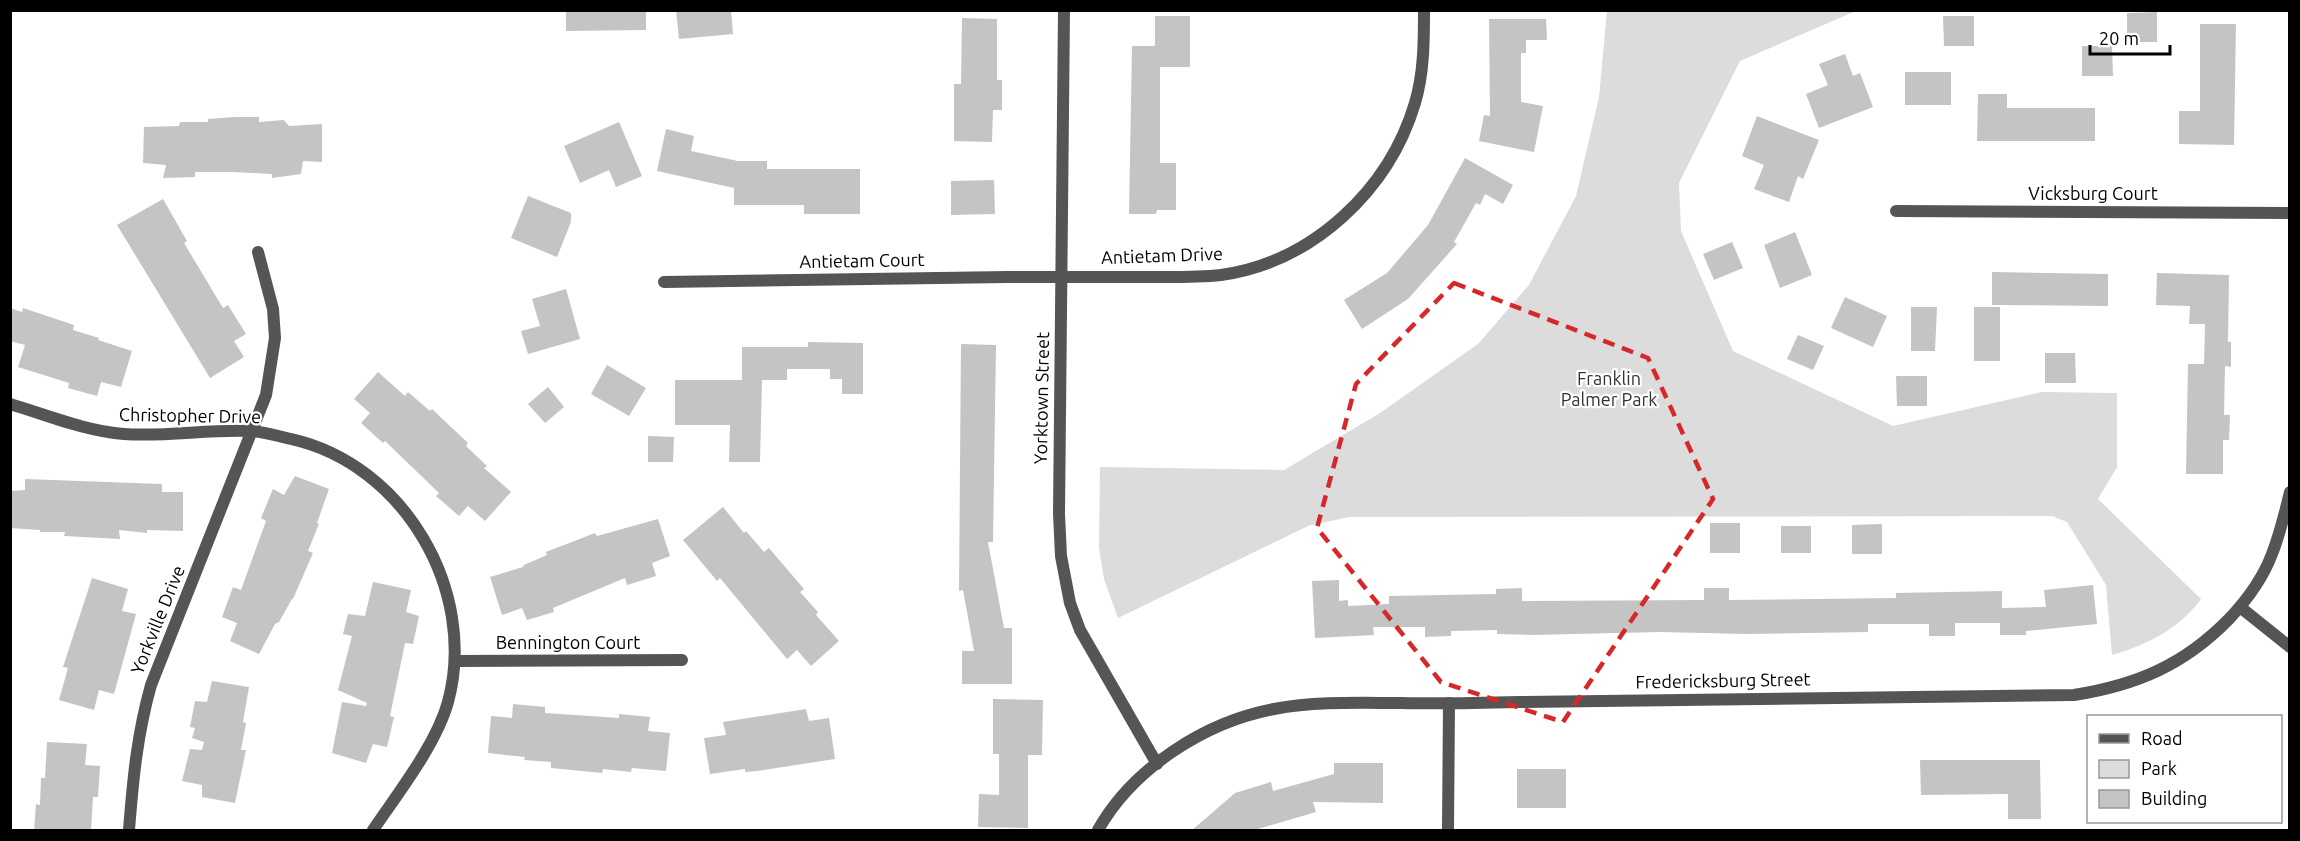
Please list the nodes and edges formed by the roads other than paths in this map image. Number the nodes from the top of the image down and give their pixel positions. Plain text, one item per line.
1 (1064, 10) edge
2 (1424, 10) edge
3 (1896, 211) dead end
4 (2289, 213) edge
5 (258, 252) dead end
6 (1061, 276) junction
7 (664, 282) dead end
8 (10, 404) edge
9 (252, 431) junction
10 (2289, 492) edge
11 (2240, 607) junction
12 (2289, 647) edge
13 (682, 660) dead end
14 (455, 661) junction
15 (1449, 703) junction
16 (1156, 764) junction
17 (129, 831) edge
18 (373, 831) edge
19 (1098, 831) edge
20 (1448, 831) edge

1 - 6 street, Yorktown Street
2 - 6 street, Antietam Drive
3 - 4 street, Vicksburg Court
5 - 9 street, Yorkville Drive
6 - 7 street, Antietam Court
6 - 16 street, Yorktown Street
8 - 9 street, Christopher Drive
9 - 14 street, Christopher Drive
9 - 17 street, Yorkville Drive
10 - 11 street, Fredericksburg Street
11 - 12 street
11 - 15 street, Fredericksburg Street
13 - 14 street, Bennington Court
14 - 18 street, Christopher Drive
15 - 16 street, Fredericksburg Street
15 - 20 street
16 - 19 street, Fredericksburg Street

